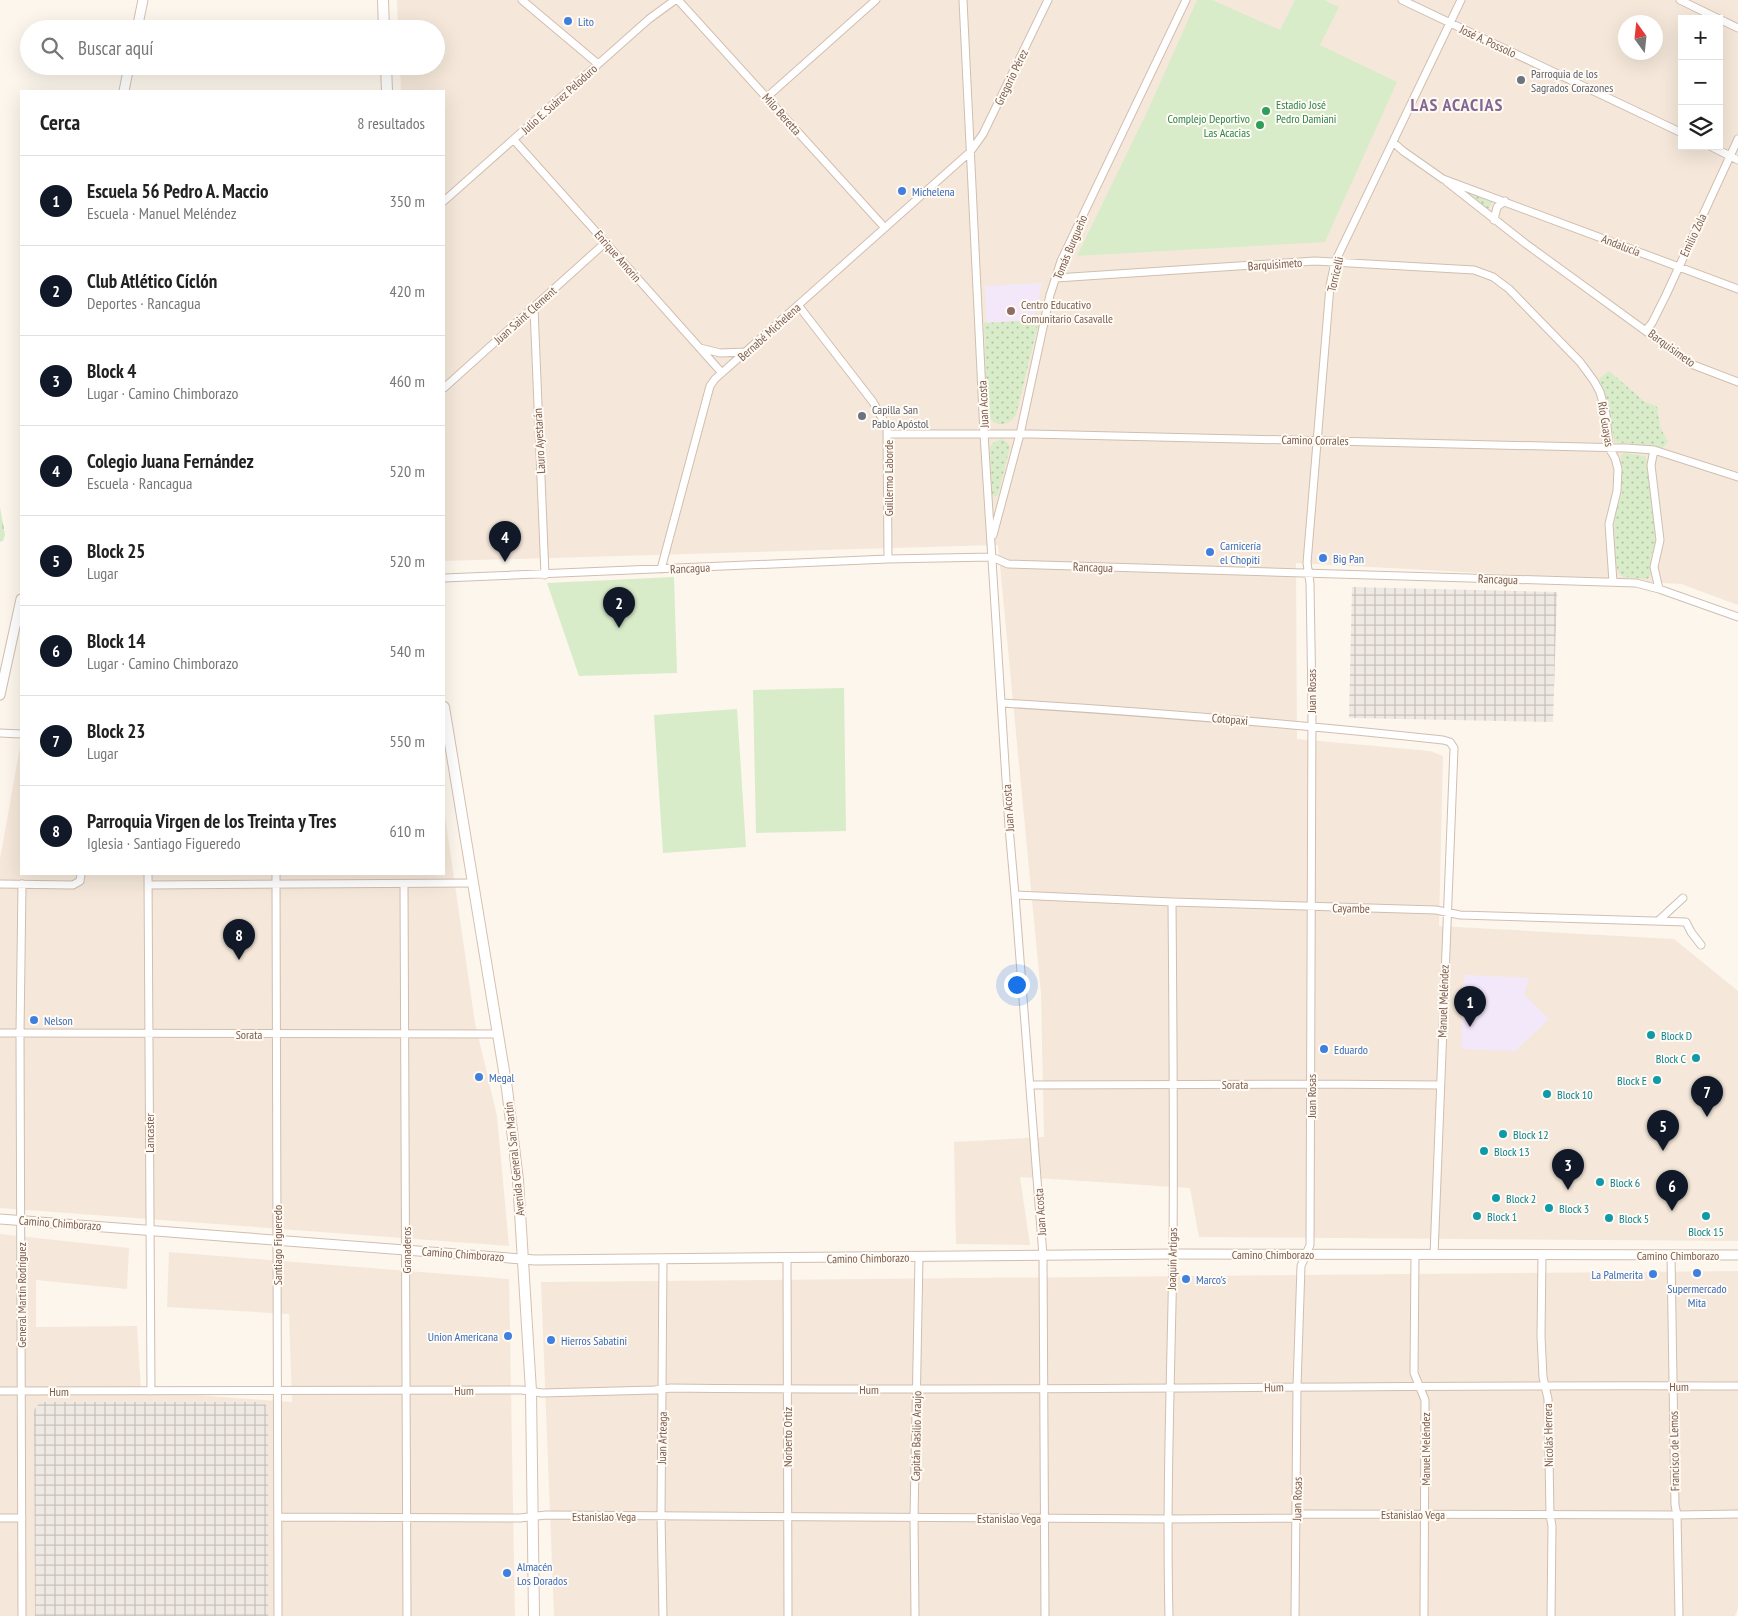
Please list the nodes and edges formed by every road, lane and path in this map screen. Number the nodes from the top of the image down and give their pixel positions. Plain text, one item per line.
1 (143, 0) edge
2 (383, 0) edge
3 (522, 0) edge
4 (676, 0) edge
5 (876, 0) edge
6 (963, 0) edge
7 (1048, 0) edge
8 (1186, 0) edge
9 (1402, 0) edge
10 (1462, 0) edge
11 (1680, 0) edge
12 (1711, 15) edge
13 (139, 20) edge
14 (384, 20) edge
15 (1723, 21) edge
16 (1451, 23) junction
17 (1738, 28) edge
18 (598, 64) junction
19 (127, 75) edge
20 (386, 75) edge
21 (124, 90) edge
22 (387, 90) edge
23 (767, 97) junction
24 (1678, 131) edge
25 (514, 140) junction
26 (1738, 140) edge
27 (1394, 143) junction
28 (1718, 150) edge
29 (970, 152) junction
30 (1730, 156) junction
31 (1738, 160) edge
32 (1443, 179) junction
33 (445, 200) edge
34 (1504, 200) junction
35 (1494, 220) junction
36 (885, 228) junction
37 (606, 242) junction
38 (1335, 262) junction
39 (1678, 267) junction
40 (1493, 276) joint
41 (1056, 278) junction
42 (1738, 289) edge
43 (798, 305) junction
44 (534, 308) junction
45 (1646, 330) junction
46 (700, 348) junction
47 (747, 352) junction
48 (722, 373) junction
49 (1738, 382) edge
50 (445, 387) edge
51 (888, 434) junction
52 (984, 434) junction
53 (1020, 434) junction
54 (1318, 440) junction
55 (1609, 448) junction
56 (1654, 450) junction
57 (1738, 477) edge
58 (991, 540) junction
59 (992, 557) junction
60 (888, 559) junction
61 (661, 569) junction
62 (1309, 574) junction
63 (545, 575) junction
64 (445, 578) edge
65 (1613, 582) junction
66 (1659, 589) junction
67 (20, 604) edge
68 (1738, 617) edge
69 (0, 694) edge
70 (1002, 703) junction
71 (445, 720) edge
72 (1311, 726) junction
73 (0, 733) edge
74 (20, 734) edge
75 (446, 734) edge
76 (1454, 748) joint
77 (81, 875) edge
78 (148, 875) edge
79 (276, 875) edge
80 (472, 883) junction
81 (0, 884) edge
82 (22, 884) junction
83 (276, 884) junction
84 (404, 884) junction
85 (148, 885) junction
86 (1015, 894) junction
87 (1684, 898) dead end
88 (1172, 902) junction
89 (1310, 907) junction
90 (1448, 912) junction
91 (1658, 921) junction
92 (1701, 945) dead end
93 (0, 1033) edge
94 (20, 1034) junction
95 (149, 1034) junction
96 (276, 1034) junction
97 (405, 1034) junction
98 (498, 1034) junction
99 (1311, 1084) junction
100 (1030, 1085) junction
101 (1173, 1085) junction
102 (1440, 1085) junction
103 (0, 1219) edge
104 (21, 1221) junction
105 (149, 1230) junction
106 (277, 1240) junction
107 (406, 1250) junction
108 (1173, 1254) junction
109 (1306, 1254) junction
110 (1415, 1255) junction
111 (1434, 1255) junction
112 (1542, 1255) junction
113 (1671, 1255) junction
114 (1738, 1255) edge
115 (1043, 1256) junction
116 (919, 1257) junction
117 (524, 1259) junction
118 (787, 1259) junction
119 (663, 1260) junction
120 (1419, 1386) junction
121 (1545, 1386) junction
122 (1673, 1386) junction
123 (1738, 1386) edge
124 (1297, 1387) junction
125 (1045, 1388) junction
126 (1170, 1388) junction
127 (662, 1389) junction
128 (787, 1389) junction
129 (916, 1389) junction
130 (278, 1390) junction
131 (407, 1390) junction
132 (0, 1391) edge
133 (22, 1391) junction
134 (151, 1391) junction
135 (531, 1391) junction
136 (1425, 1514) junction
137 (1738, 1514) edge
138 (1550, 1515) junction
139 (1677, 1515) junction
140 (533, 1516) junction
141 (661, 1516) junction
142 (788, 1516) junction
143 (278, 1517) junction
144 (406, 1517) junction
145 (0, 1518) edge
146 (22, 1518) junction
147 (914, 1518) junction
148 (1045, 1518) junction
149 (1297, 1518) junction
150 (1169, 1519) junction
151 (22, 1616) edge
152 (278, 1616) edge
153 (407, 1616) edge
154 (534, 1616) edge
155 (662, 1616) edge
156 (788, 1616) edge
157 (915, 1616) edge
158 (1045, 1616) edge
159 (1169, 1616) edge
160 (1295, 1616) edge
161 (1424, 1616) edge
162 (1551, 1616) edge
163 (1679, 1616) edge

1 - 13 street
2 - 14 main road
3 - 18 street
4 - 18 street, Julio E. Suárez Peloduro
4 - 23 street, Milo Beretta
5 - 23 street
6 - 29 street, Juan Acosta
7 - 29 street, Gregorio Pérez
8 - 41 street, Tomás Burgueño
9 - 16 street, José A. Possolo
10 - 16 street, Torricelli
11 - 12 street
15 - 17 street
16 - 24 street, José A. Possolo
16 - 27 street, Torricelli
18 - 25 street, Julio E. Suárez Peloduro
19 - 21 street
20 - 22 main road
23 - 36 street, Milo Beretta
25 - 33 street, Julio E. Suárez Peloduro
25 - 37 street, Enrique Amorín
26 - 30 street, Emilio Zola
27 - 32 street, Andalucía
27 - 38 street, Torricelli
28 - 30 street
29 - 36 street, Bernabé Michelena
29 - 52 street, Juan Acosta
30 - 31 street
30 - 39 street, Emilio Zola
32 - 34 street, Andalucía
32 - 35 street, Barquisimeto
34 - 35 street
34 - 39 street, Andalucía
35 - 45 street, Barquisimeto
36 - 43 street, Bernabé Michelena
37 - 44 street, Juan Saint Clement
37 - 46 street, Enrique Amorín
38 - 40 street, Barquisimeto
38 - 41 street, Barquisimeto
38 - 54 street, Torricelli
39 - 42 street, Andalucía
39 - 45 street, Emilio Zola
40 - 55 street, Río Guayas
41 - 53 street, Tomás Burgueño
43 - 47 street, Bernabé Michelena
43 - 51 street, Guillermo Laborde
44 - 50 street, Juan Saint Clement
44 - 63 street, Lauro Ayestarán
45 - 49 street, Barquisimeto
46 - 47 street
46 - 48 street, Enrique Amorín
47 - 48 street, Bernabé Michelena
48 - 61 street, Bernabé Michelena
51 - 52 street, Camino Corrales
51 - 60 street, Guillermo Laborde
52 - 53 street, Camino Corrales
52 - 58 street, Juan Acosta
53 - 54 street, Camino Corrales
53 - 58 street, Tomás Burgueño
54 - 55 street, Camino Corrales
54 - 62 street, Torricelli
55 - 56 street, Camino Corrales
55 - 65 street, Río Guayas
56 - 57 street, Camino Corrales
56 - 66 street
58 - 59 street, Juan Acosta
59 - 60 street, Rancagua
59 - 62 street, Rancagua
59 - 70 street, Juan Acosta
60 - 61 street, Rancagua
61 - 63 street, Rancagua
62 - 65 street, Rancagua
62 - 72 street, Juan Rosas
63 - 64 street, Rancagua
65 - 66 street, Rancagua
66 - 68 street, Rancagua
67 - 69 street
70 - 72 street, Cotopaxi
70 - 86 street, Juan Acosta
71 - 75 main road, Avenida General San Martín
72 - 76 street, Cotopaxi
72 - 89 street, Juan Rosas
73 - 74 street
75 - 80 main road, Avenida General San Martín
76 - 90 street, Manuel Meléndez
77 - 82 street
78 - 85 street, Lancaster
79 - 83 street, Santiago Figueredo
80 - 84 street
80 - 98 main road, Avenida General San Martín
81 - 82 street
82 - 94 street, General Martín Rodríguez
83 - 84 street
83 - 85 street
83 - 96 street, Santiago Figueredo
84 - 97 street, Granaderos
85 - 95 street, Lancaster
86 - 88 street, Cayambe
86 - 100 street, Juan Acosta
87 - 91 street
88 - 89 street, Cayambe
88 - 101 street, Joaquín Artigas
89 - 90 street, Cayambe
89 - 99 street, Juan Rosas
90 - 91 street, Cayambe
90 - 102 street, Manuel Meléndez
91 - 92 street, Cayambe
93 - 94 street, Sorata
94 - 95 street, Sorata
94 - 104 street, General Martín Rodríguez
95 - 96 street, Sorata
95 - 105 street, Lancaster
96 - 97 street, Sorata
96 - 106 street, Santiago Figueredo
97 - 98 street, Sorata
97 - 107 street, Granaderos
98 - 117 main road, Avenida General San Martín
99 - 101 street, Sorata
99 - 102 street, Sorata
99 - 109 street, Juan Rosas
100 - 101 street, Sorata
100 - 115 street, Juan Acosta
101 - 108 street, Joaquín Artigas
102 - 111 street, Manuel Meléndez
103 - 104 street, Camino Chimborazo
104 - 105 street, Camino Chimborazo
104 - 133 street, General Martín Rodríguez
105 - 106 street, Camino Chimborazo
105 - 134 street, Lancaster
106 - 107 street, Camino Chimborazo
106 - 130 street, Santiago Figueredo
107 - 117 street, Camino Chimborazo
107 - 131 street, Granaderos
108 - 109 street, Camino Chimborazo
108 - 115 street, Camino Chimborazo
108 - 126 street, Joaquín Artigas
109 - 110 street, Camino Chimborazo
109 - 124 street, Juan Rosas
110 - 111 street, Camino Chimborazo
110 - 120 street, Manuel Meléndez
111 - 112 street, Camino Chimborazo
112 - 113 street, Camino Chimborazo
112 - 121 street, Nicolás Herrera
113 - 114 street, Camino Chimborazo
113 - 122 street, Francisco de Lemos
115 - 116 street, Camino Chimborazo
115 - 125 street, Juan Acosta
116 - 118 street, Camino Chimborazo
116 - 129 street, Capitán Basilio Araujo
117 - 119 street, Camino Chimborazo
117 - 135 main road, Avenida General San Martín
118 - 119 street, Camino Chimborazo
118 - 128 street, Norberto Ortiz
119 - 127 street, Juan Arteaga
120 - 121 street, Hum
120 - 124 street, Hum
120 - 136 street, Manuel Meléndez
121 - 122 street, Hum
121 - 138 street, Nicolás Herrera
122 - 123 street, Hum
122 - 139 street, Francisco de Lemos
124 - 126 street, Hum
124 - 149 street, Juan Rosas
125 - 126 street, Hum
125 - 129 street, Hum
125 - 148 street, Juan Acosta
126 - 150 street, Joaquín Artigas
127 - 128 street, Hum
127 - 135 street, Hum
127 - 141 street, Juan Arteaga
128 - 129 street, Hum
128 - 142 street, Norberto Ortiz
129 - 147 street, Capitán Basilio Araujo
130 - 131 street, Hum
130 - 134 street, Hum
130 - 143 street, Santiago Figueredo
131 - 135 street, Hum
131 - 144 street, Granaderos
132 - 133 street, Hum
133 - 134 street, Hum
133 - 146 street, General Martín Rodríguez
135 - 140 main road, Avenida General San Martín
136 - 138 street, Estanislao Vega
136 - 149 street, Estanislao Vega
136 - 161 street, Manuel Meléndez
137 - 139 street, Estanislao Vega
138 - 139 street, Estanislao Vega
138 - 162 street, Nicolás Herrera
139 - 163 street, Francisco de Lemos
140 - 141 street, Estanislao Vega
140 - 144 street, Estanislao Vega
140 - 154 main road, Avenida General San Martín
141 - 142 street, Estanislao Vega
141 - 155 street, Juan Arteaga
142 - 147 street, Estanislao Vega
142 - 156 street, Norberto Ortiz
143 - 144 street, Estanislao Vega
143 - 152 street, Santiago Figueredo
144 - 153 street, Granaderos
145 - 146 street
146 - 151 street, General Martín Rodríguez
147 - 148 street, Estanislao Vega
147 - 157 street, Capitán Basilio Araujo
148 - 150 street, Estanislao Vega
148 - 158 street, Juan Acosta
149 - 150 street, Estanislao Vega
149 - 160 street, Juan Rosas
150 - 159 street, Joaquín Artigas

